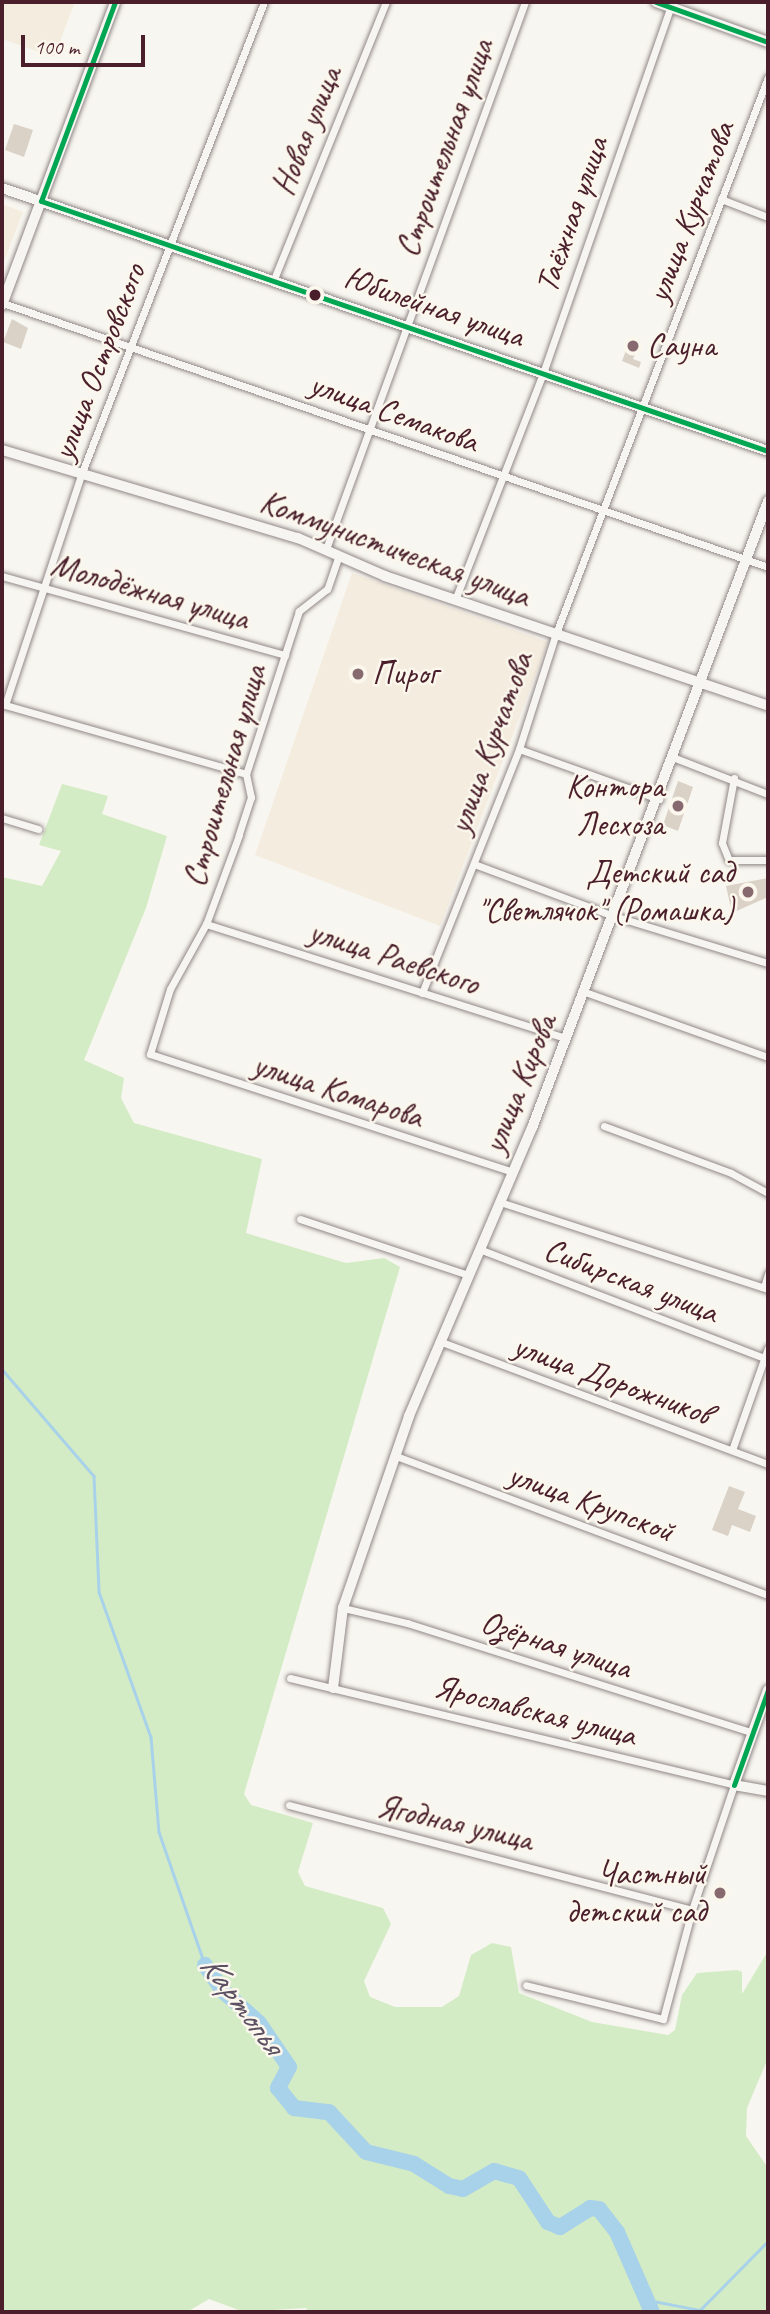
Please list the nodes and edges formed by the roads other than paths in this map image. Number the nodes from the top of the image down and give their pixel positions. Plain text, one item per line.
1 (115, 2) edge
2 (264, 2) edge
3 (386, 2) edge
4 (525, 2) edge
5 (656, 2) edge
6 (671, 4) edge
7 (768, 42) edge
8 (768, 76) edge
9 (2, 188) edge
10 (721, 199) junction
11 (41, 201) junction
12 (768, 217) edge
13 (171, 245) junction
14 (274, 279) junction
15 (2, 304) edge
16 (407, 324) junction
17 (130, 347) junction
18 (543, 373) junction
19 (644, 408) junction
20 (370, 429) junction
21 (2, 450) edge
22 (768, 451) edge
23 (81, 475) junction
24 (502, 478) junction
25 (768, 501) edge
26 (603, 514) junction
27 (326, 549) junction
28 (339, 555) junction
29 (747, 561) junction
30 (768, 567) edge
31 (2, 576) edge
32 (43, 587) junction
33 (454, 600) junction
34 (555, 636) junction
35 (285, 655) junction
36 (702, 685) junction
37 (3, 704) edge
38 (768, 706) edge
39 (519, 748) junction
40 (675, 758) junction
41 (246, 774) junction
42 (734, 778) junction
43 (768, 794) edge
44 (659, 799) junction
45 (2, 818) edge
46 (38, 829) dead end
47 (768, 860) edge
48 (474, 864) junction
49 (614, 916) junction
50 (206, 924) junction
51 (768, 962) edge
52 (585, 992) junction
53 (422, 993) junction
54 (566, 1038) junction
55 (150, 1055) joint
56 (768, 1057) edge
57 (604, 1126) dead end
58 (513, 1172) junction
59 (768, 1193) edge
60 (500, 1202) junction
61 (300, 1219) dead end
62 (480, 1249) junction
63 (768, 1274) edge
64 (468, 1275) junction
65 (766, 1288) edge
66 (439, 1341) junction
67 (768, 1348) edge
68 (765, 1358) junction
69 (732, 1450) junction
70 (396, 1456) junction
71 (768, 1464) edge
72 (768, 1594) edge
73 (343, 1608) junction
74 (290, 1678) dead end
75 (333, 1688) junction
76 (768, 1690) edge
77 (753, 1733) junction
78 (734, 1785) junction
79 (768, 1791) edge
80 (289, 1805) dead end
81 (692, 1910) junction
82 (526, 1985) dead end

1 - 11 street
2 - 13 street, улица Островского
3 - 14 street, Новая улица
4 - 16 street, Строительная улица
5 - 6 street
6 - 7 street
6 - 18 street, Таёжная улица
8 - 10 street, улица Курчатова
9 - 11 street, Юбилейная улица
10 - 12 street
10 - 19 street, улица Курчатова
11 - 13 street, Юбилейная улица
11 - 15 street
13 - 14 street, Юбилейная улица
13 - 17 street, улица Островского
14 - 16 street, Юбилейная улица
15 - 17 street, улица Семакова
16 - 18 street, Юбилейная улица
16 - 20 street, Строительная улица
17 - 20 street, улица Семакова
17 - 23 street, улица Островского
18 - 19 street, Юбилейная улица
18 - 24 street, Таёжная улица
19 - 22 street, Юбилейная улица
19 - 26 street, улица Курчатова
20 - 24 street, улица Семакова
20 - 27 street, Строительная улица
21 - 23 street, Коммунистическая улица
23 - 27 street, Коммунистическая улица
23 - 32 street, улица Островского
24 - 26 street, улица Семакова
24 - 33 street, Таёжная улица
25 - 29 street, улица Кирова
26 - 29 street, улица Семакова
26 - 34 street, улица Курчатова
27 - 28 street, Коммунистическая улица
28 - 33 street, Коммунистическая улица
28 - 35 street, Строительная улица
29 - 30 street, улица Семакова
29 - 36 street, улица Кирова
31 - 32 street, Молодёжная улица
32 - 35 street, Молодёжная улица
32 - 37 street, улица Островского
33 - 34 street, Коммунистическая улица
34 - 36 street, Коммунистическая улица
34 - 39 street, улица Курчатова
35 - 41 street, Строительная улица
36 - 38 street, Коммунистическая улица
36 - 40 street, улица Кирова
37 - 41 street
39 - 44 street
39 - 48 street, улица Курчатова
40 - 42 street
40 - 44 street, улица Кирова
41 - 50 street, Строительная улица
42 - 43 street
42 - 47 street
44 - 49 street, улица Кирова
45 - 46 street
48 - 49 street
48 - 53 street, улица Курчатова
49 - 51 street
49 - 52 street, улица Кирова
50 - 53 street, улица Раевского
50 - 55 street, Строительная улица
52 - 54 street, улица Кирова
52 - 56 street
53 - 54 street, улица Раевского
54 - 58 street, улица Кирова
55 - 58 street, улица Комарова
57 - 59 street
58 - 60 street, улица Кирова
60 - 62 street, улица Кирова
60 - 65 street
61 - 64 street
62 - 64 street, улица Кирова
62 - 68 street, Сибирская улица
63 - 65 street
64 - 66 street, улица Кирова
66 - 69 street, улица Дорожников
66 - 70 street, улица Кирова
67 - 68 street
68 - 69 street
69 - 71 street, улица Дорожников
70 - 72 street, улица Крупской
70 - 73 street, улица Кирова
73 - 75 street, улица Кирова
73 - 77 street, Озёрная улица
74 - 75 street, Ярославская улица
75 - 78 street, Ярославская улица
76 - 77 street
77 - 78 street
78 - 79 street, Ярославская улица
78 - 81 street
80 - 81 street, Ягодная улица
81 - 82 street

